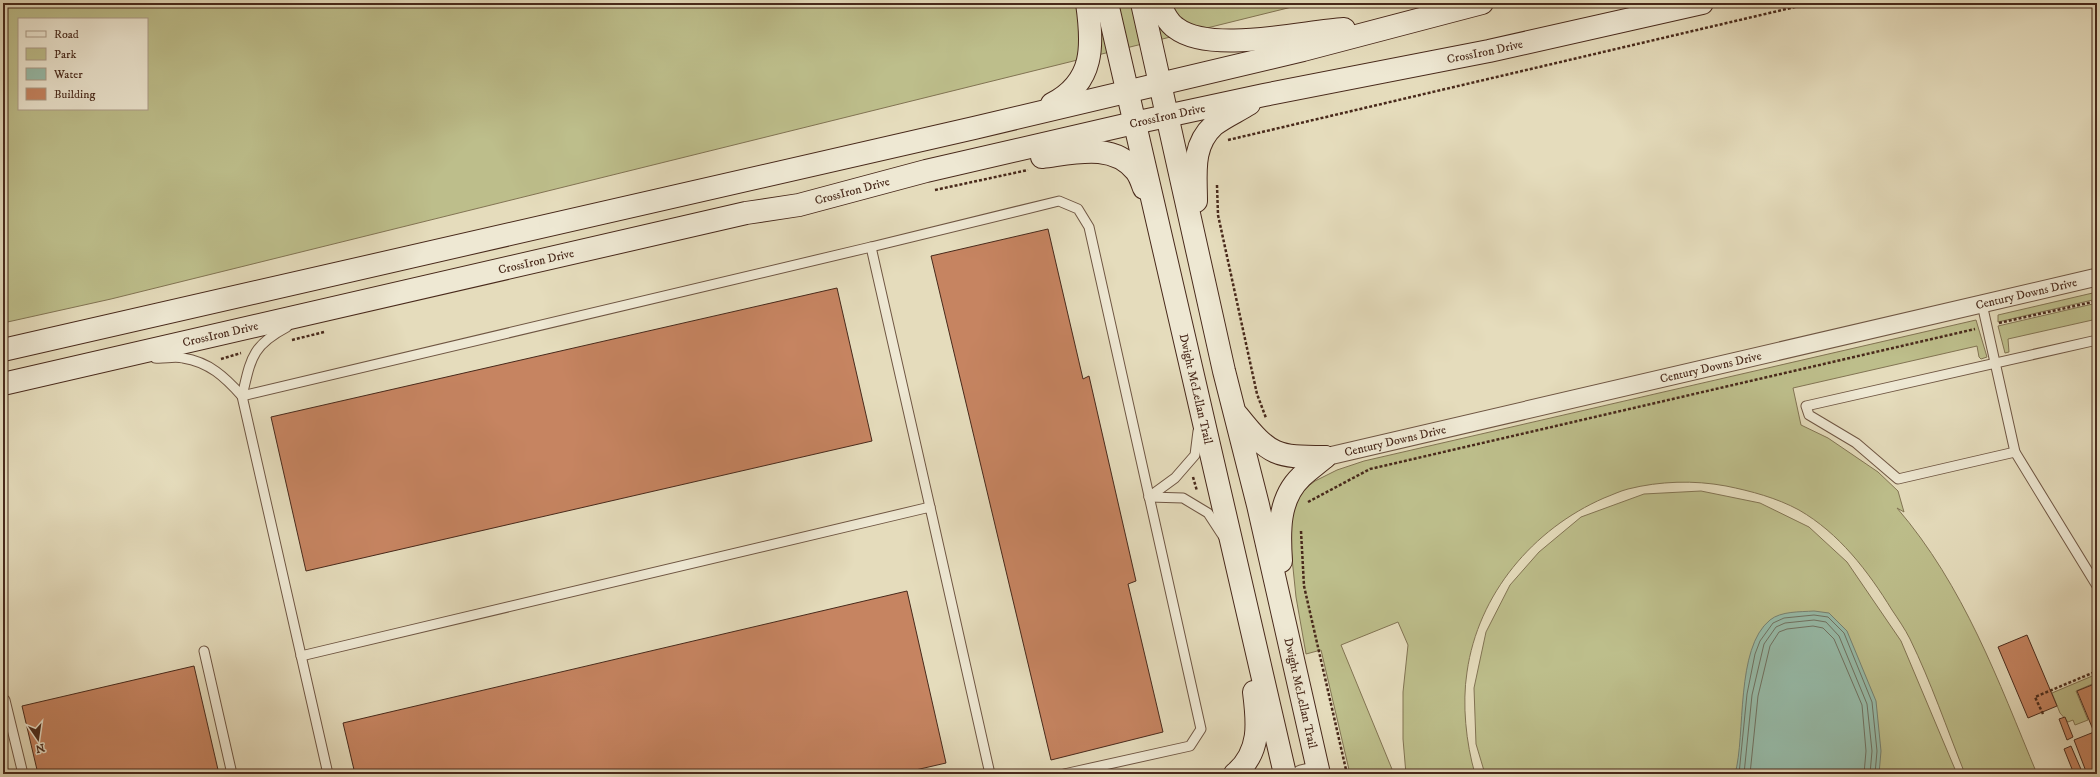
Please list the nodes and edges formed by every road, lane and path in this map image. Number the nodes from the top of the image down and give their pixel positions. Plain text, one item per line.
1 (1088, 3) edge
2 (1107, 3) edge
3 (1142, 3) edge
4 (1159, 3) edge
5 (1482, 3) edge
6 (1702, 3) edge
7 (1812, 3) edge
8 (1399, 25) junction
9 (1160, 84) junction
10 (1127, 91) junction
11 (1264, 95) junction
12 (1036, 112) junction
13 (1167, 116) junction
14 (1134, 123) junction
15 (1224, 144) dead end
16 (1011, 152) junction
17 (1216, 177) dead end
18 (1155, 210) junction
19 (1196, 242) junction
20 (871, 247) junction
21 (2097, 277) edge
22 (2097, 300) edge
23 (1982, 304) junction
24 (315, 311) junction
25 (1987, 326) junction
26 (2097, 340) edge
27 (3, 350) edge
28 (256, 350) junction
29 (137, 352) junction
30 (206, 363) junction
31 (1995, 363) junction
32 (3, 384) edge
33 (242, 396) junction
34 (1201, 412) junction
35 (1235, 412) junction
36 (1268, 422) dead end
37 (2015, 452) junction
38 (1325, 457) junction
39 (1192, 473) dead end
40 (1198, 496) dead end
41 (1299, 496) junction
42 (1149, 497) junction
43 (930, 507) junction
44 (1305, 508) dead end
45 (1301, 528) dead end
46 (1234, 554) junction
47 (2097, 586) edge
48 (1284, 622) junction
49 (1253, 633) junction
50 (204, 651) dead end
51 (301, 656) junction
52 (2097, 671) edge
53 (5, 700) dead end
54 (2042, 714) dead end
55 (1313, 773) edge
56 (22, 774) edge
57 (232, 774) edge
58 (328, 774) edge
59 (990, 774) edge
60 (1064, 774) edge
61 (1235, 774) edge
62 (1285, 774) edge
63 (1347, 774) edge

1 - 12 main road
2 - 10 main road, Dwight McLellan Trail
3 - 9 main road, Dwight McLellan Trail
4 - 8 main road
5 - 8 main road
6 - 11 main road, CrossIron Drive
7 - 15 path
8 - 9 main road
9 - 10 main road
9 - 13 main road, Dwight McLellan Trail
10 - 12 main road
10 - 14 main road, Dwight McLellan Trail
11 - 13 main road, CrossIron Drive
11 - 19 main road
12 - 27 main road
13 - 14 main road, CrossIron Drive
13 - 19 main road, Dwight McLellan Trail
14 - 16 main road, CrossIron Drive
14 - 18 main road, Dwight McLellan Trail
16 - 18 main road
16 - 24 main road, CrossIron Drive
17 - 36 path
18 - 34 main road, Dwight McLellan Trail
19 - 35 main road, Dwight McLellan Trail
20 - 33 lane
20 - 42 lane
20 - 43 lane
21 - 23 street, Century Downs Drive
22 - 25 path
23 - 25 lane
23 - 38 street, Century Downs Drive
24 - 28 lane
24 - 29 main road, CrossIron Drive
25 - 31 lane
25 - 41 path
26 - 31 lane
28 - 30 path
28 - 33 lane
29 - 30 lane
29 - 32 main road, CrossIron Drive
30 - 33 lane
31 - 37 lane
31 - 37 lane
33 - 51 lane
34 - 42 lane
34 - 46 main road, Dwight McLellan Trail
35 - 38 main road
35 - 48 main road, Dwight McLellan Trail
37 - 47 lane
38 - 41 main road
39 - 40 path
41 - 44 path
41 - 48 main road
42 - 46 lane
42 - 60 lane
43 - 51 lane
43 - 59 lane
45 - 63 path
46 - 49 main road, Dwight McLellan Trail
48 - 55 main road, Dwight McLellan Trail
49 - 61 main road
49 - 62 main road, Dwight McLellan Trail
50 - 57 lane
51 - 58 lane
52 - 54 path
53 - 56 lane

